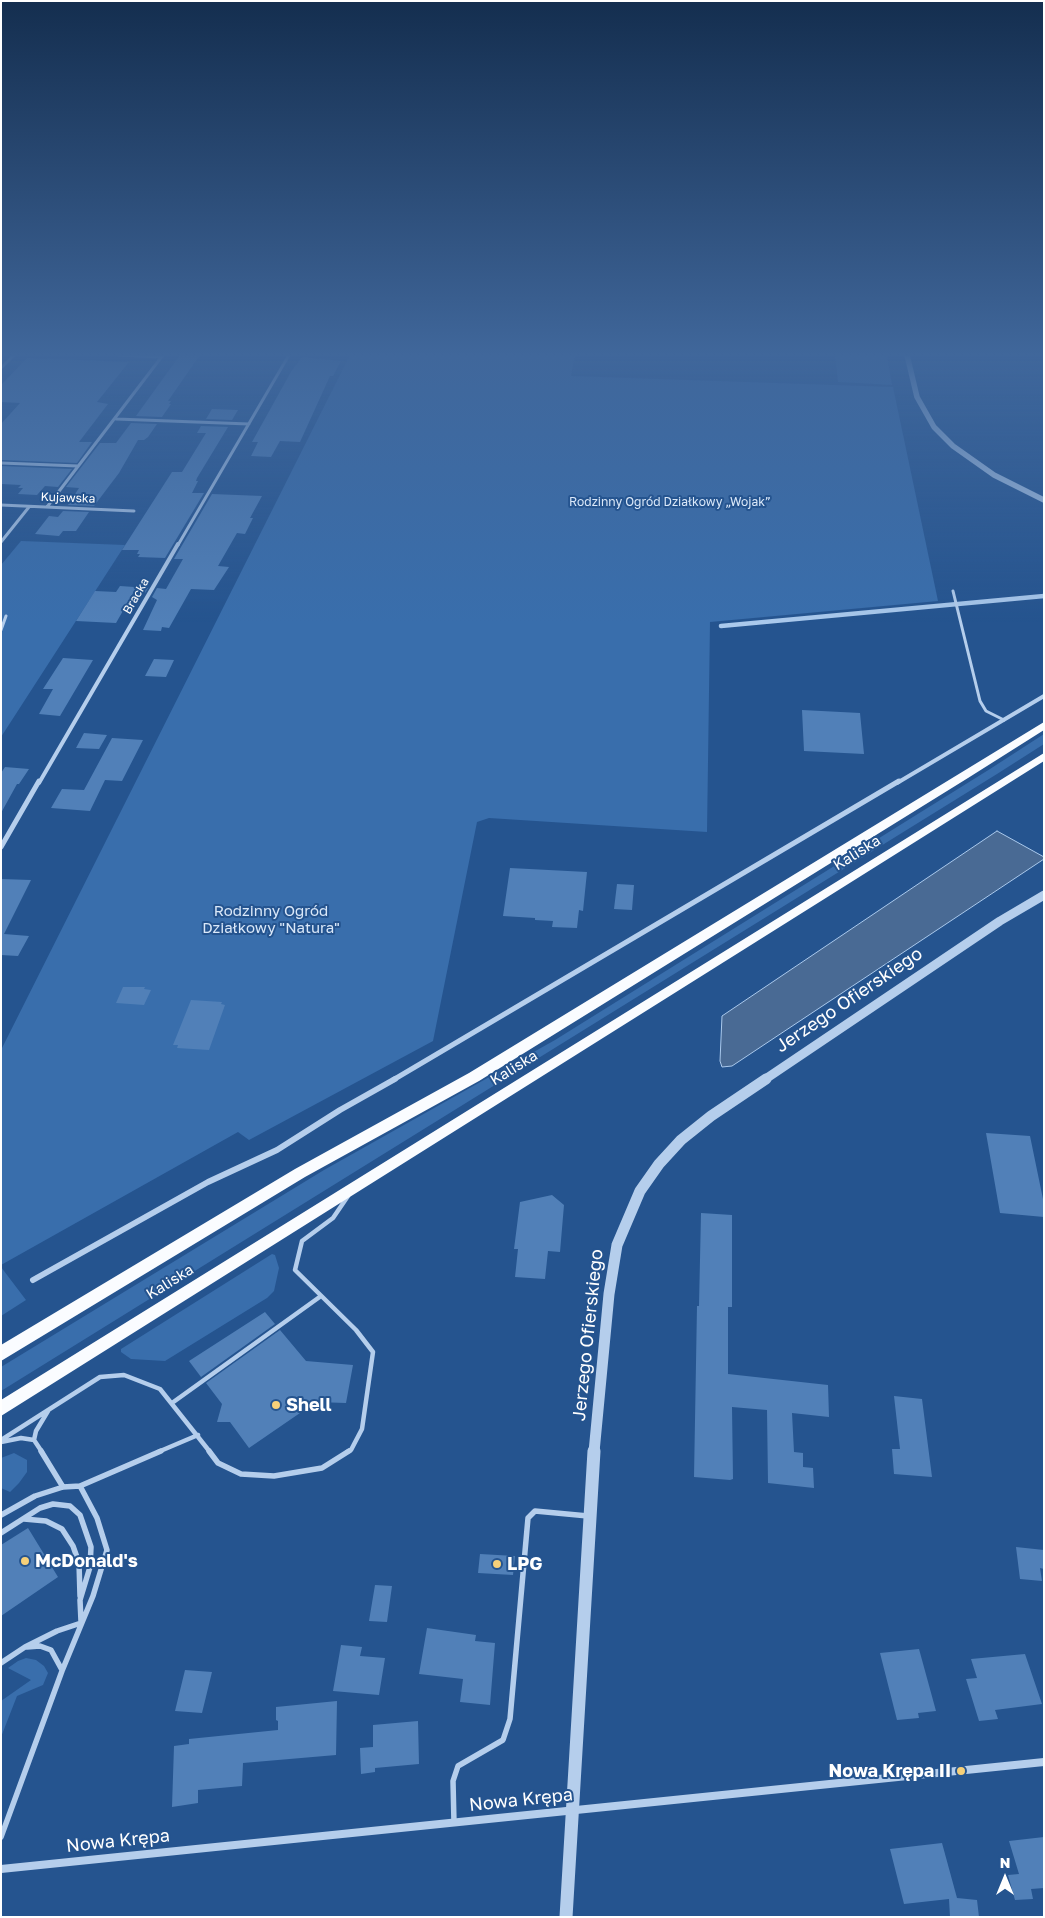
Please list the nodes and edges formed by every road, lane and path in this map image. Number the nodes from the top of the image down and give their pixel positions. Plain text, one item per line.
1 (95, 445) edge
2 (237, 445) edge
3 (952, 445) edge
4 (1, 463) edge
5 (78, 466) junction
6 (1044, 500) edge
7 (1, 505) edge
8 (29, 506) junction
9 (46, 507) junction
10 (134, 510) dead end
11 (1, 542) edge
12 (953, 591) dead end
13 (6, 616) dead end
14 (1, 630) edge
15 (1044, 696) edge
16 (1004, 720) junction
17 (1044, 724) edge
18 (1044, 756) edge
19 (1, 837) edge
20 (6, 838) junction
21 (1, 847) edge
22 (1044, 895) edge
23 (353, 1188) junction
24 (33, 1280) dead end
25 (321, 1296) junction
26 (1, 1354) edge
27 (172, 1403) junction
28 (1, 1409) edge
29 (49, 1409) junction
30 (198, 1435) junction
31 (34, 1440) junction
32 (1, 1441) edge
33 (80, 1486) junction
34 (63, 1487) junction
35 (1, 1515) edge
36 (590, 1516) junction
37 (23, 1519) junction
38 (1, 1533) edge
39 (80, 1600) junction
40 (81, 1624) junction
41 (25, 1647) junction
42 (1, 1663) edge
43 (62, 1671) junction
44 (1044, 1762) edge
45 (571, 1811) junction
46 (454, 1823) junction
47 (1, 1837) edge
48 (1, 1869) edge
49 (566, 1917) edge

1 - 5 street
2 - 20 street, Bracka
3 - 6 street
4 - 5 street
5 - 9 street
7 - 8 street, Kujawska
8 - 9 street, Kujawska
8 - 11 street
9 - 10 street, Kujawska
12 - 16 lane
13 - 14 lane
15 - 16 street
16 - 24 street
17 - 26 main road, Kaliska
18 - 23 main road, Kaliska
19 - 20 lane
20 - 21 street, Bracka
22 - 36 street, Jerzego Ofierskiego
23 - 25 lane
23 - 28 main road, Kaliska
25 - 27 lane
25 - 30 lane
27 - 29 lane
27 - 30 lane
29 - 31 lane
29 - 32 lane
30 - 33 lane
31 - 32 lane
31 - 34 lane
33 - 34 lane
33 - 40 lane
34 - 35 lane
36 - 45 street, Jerzego Ofierskiego
36 - 46 lane
37 - 38 lane
37 - 39 lane
37 - 39 lane
39 - 40 lane
40 - 41 lane
40 - 43 lane
41 - 42 lane
41 - 43 lane
43 - 47 lane
44 - 45 street, Nowa Krępa
45 - 46 street, Nowa Krępa
45 - 49 street
46 - 48 street, Nowa Krępa

